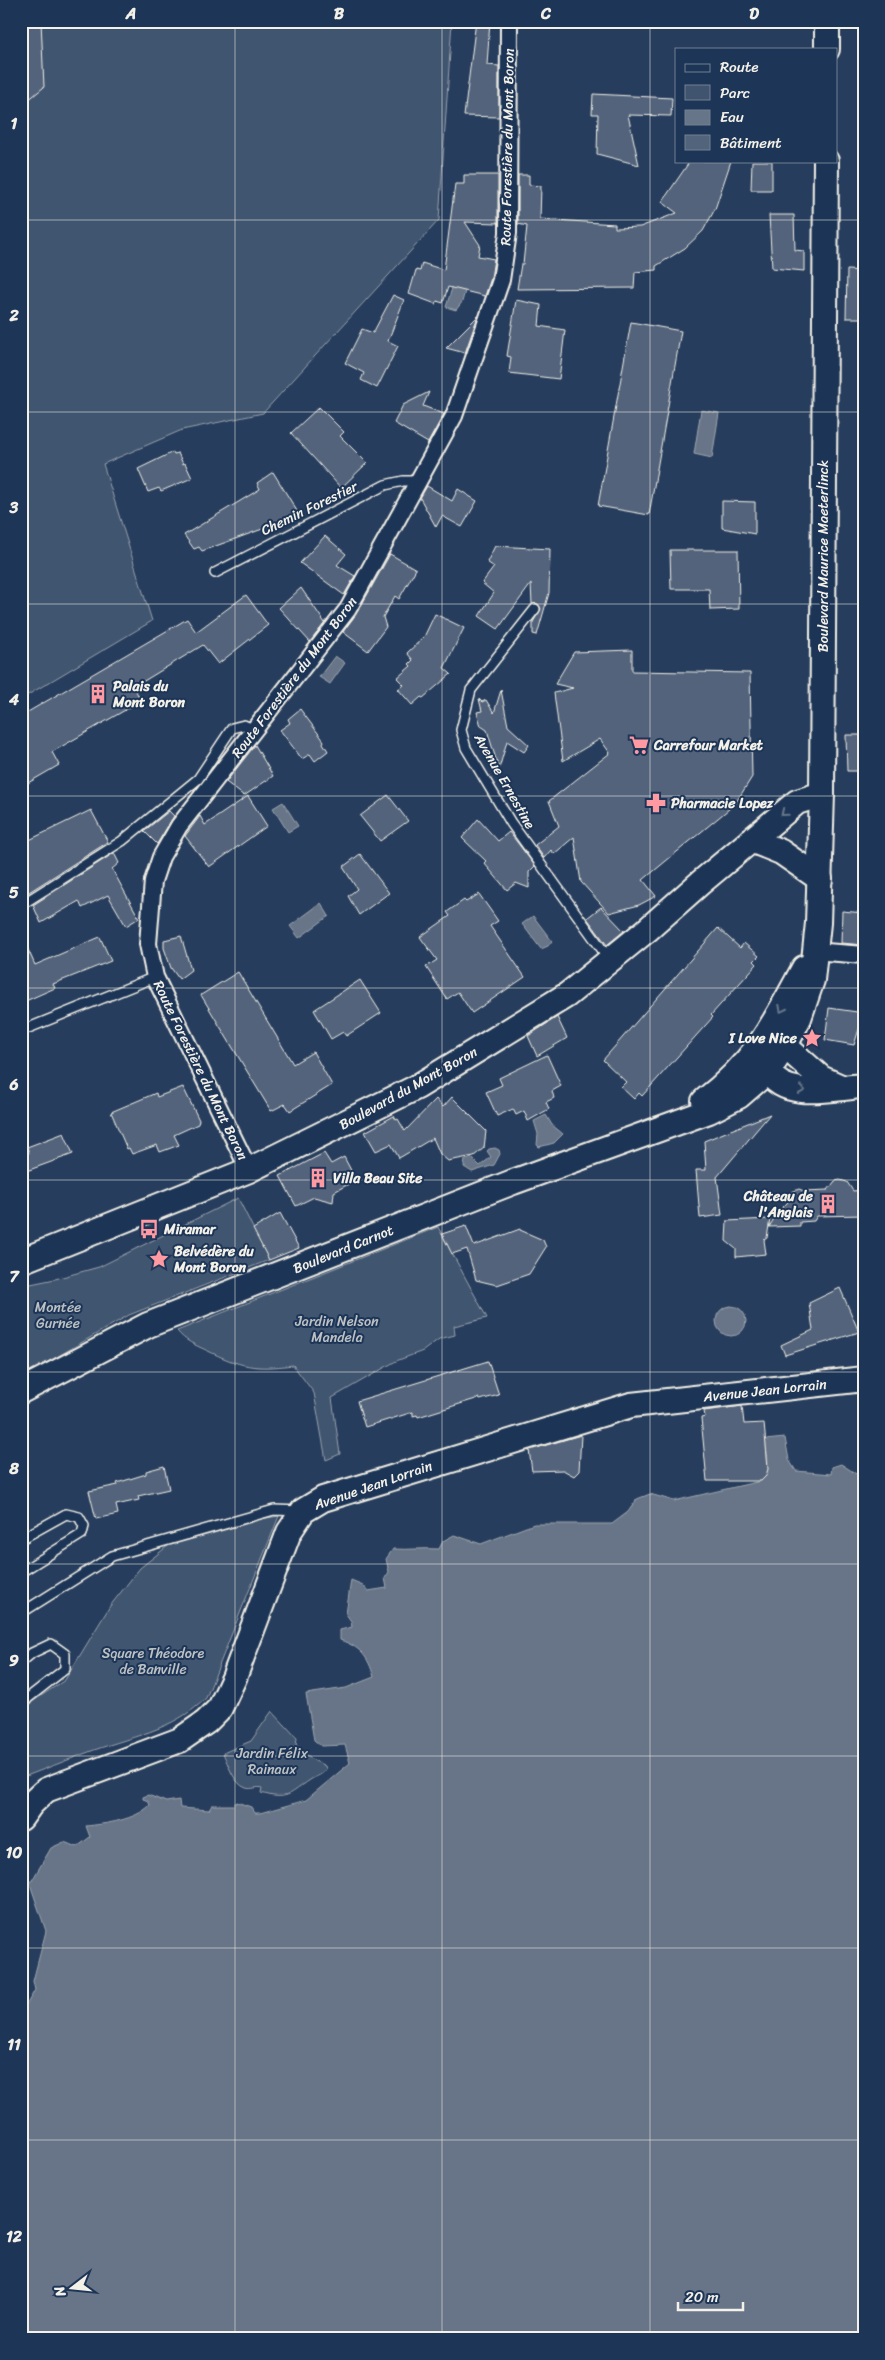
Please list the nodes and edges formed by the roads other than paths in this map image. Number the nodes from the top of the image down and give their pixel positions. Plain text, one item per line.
1 (509, 21) edge
2 (827, 21) edge
3 (827, 48) edge
4 (826, 162) edge
5 (419, 482) junction
6 (215, 573) dead end
7 (535, 609) dead end
8 (252, 729) junction
9 (822, 794) junction
10 (751, 840) junction
11 (820, 878) junction
12 (21, 904) edge
13 (813, 951) junction
14 (864, 955) edge
15 (610, 961) junction
16 (155, 977) junction
17 (21, 1031) edge
18 (761, 1046) junction
19 (785, 1046) junction
20 (768, 1071) junction
21 (852, 1087) edge
22 (671, 1123) junction
23 (249, 1170) junction
24 (21, 1261) edge
25 (864, 1379) edge
26 (21, 1391) edge
27 (303, 1511) junction
28 (21, 1539) edge
29 (21, 1572) edge
30 (21, 1610) edge
31 (21, 1662) edge
32 (21, 1707) edge
33 (26, 1811) edge

1 - 5 street, Route Forestière du Mont Boron
2 - 3 street
4 - 9 street, Boulevard Maurice Maeterlinck
5 - 6 lane, Chemin Forestier
5 - 8 street, Route Forestière du Mont Boron
7 - 15 lane, Avenue Ernestine
8 - 12 lane
8 - 16 street, Route Forestière du Mont Boron
9 -> 10 street, Boulevard du Mont Boron
9 - 11 street, Boulevard Maurice Maeterlinck
10 - 11 street
10 - 15 street, Boulevard du Mont Boron
11 - 13 street, Boulevard Maurice Maeterlinck
13 - 14 street
13 -> 18 street, Boulevard Carnot
13 - 19 street, Boulevard Carnot
15 - 23 street, Boulevard du Mont Boron
16 - 17 lane
16 - 23 street, Route Forestière du Mont Boron
18 - 19 street
18 - 20 street
18 - 22 street, Boulevard Carnot
19 - 20 street, Boulevard Carnot
19 - 21 street
20 -> 21 street
20 - 22 street, Boulevard Carnot
22 - 26 street, Boulevard Carnot
23 - 24 street, Boulevard du Mont Boron
25 - 27 street, Avenue Jean Lorrain
27 - 30 lane
27 - 33 street, Avenue Jean Lorrain
28 - 29 lane
31 - 32 lane

